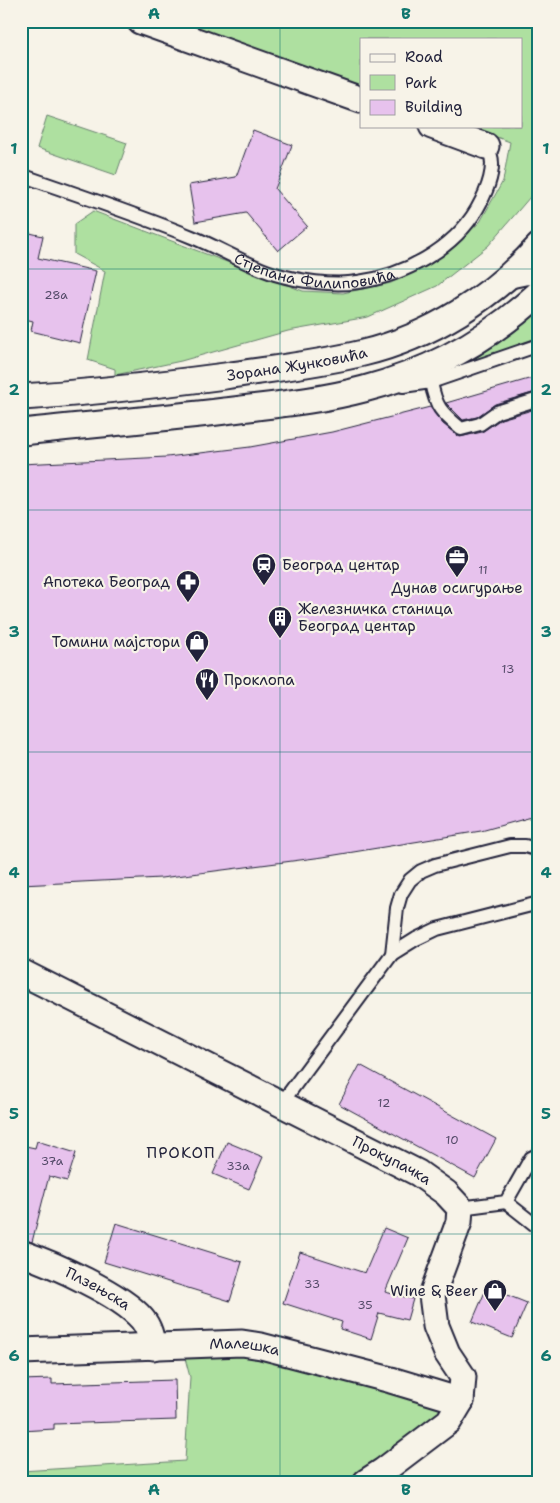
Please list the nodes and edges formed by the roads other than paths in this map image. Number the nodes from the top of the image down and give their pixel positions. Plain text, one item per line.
1 (140, 21) edge
2 (360, 100) edge
3 (437, 128) edge
4 (486, 146) joint
5 (21, 174) edge
6 (539, 246) edge
7 (539, 279) edge
8 (490, 292) junction
9 (539, 293) edge
10 (539, 346) edge
11 (431, 382) junction
12 (366, 389) junction
13 (21, 397) edge
14 (539, 399) edge
15 (21, 432) edge
16 (539, 850) edge
17 (539, 903) edge
18 (392, 954) junction
19 (21, 972) edge
20 (280, 1104) junction
21 (539, 1154) edge
22 (506, 1202) junction
23 (460, 1208) junction
24 (539, 1228) edge
25 (21, 1253) edge
26 (153, 1347) junction
27 (21, 1351) edge
28 (461, 1401) junction
29 (366, 1482) edge

1 - 2 street
3 - 4 street, Стјепана Филиповића
4 - 5 lane, Стјепана Филиповића
6 - 8 street, Зорана Жунковића
7 - 8 lane
8 - 13 street, Зорана Жунковића
9 - 12 street
10 - 11 lane
11 - 12 lane
11 - 14 lane
12 - 15 street
16 - 18 lane
17 - 18 lane
18 - 20 lane
19 - 20 street, Прокупачка
20 - 23 street, Прокупачка
21 - 22 lane
22 - 23 lane
22 - 24 lane
23 - 28 street
25 - 26 street, Плзењска
26 - 27 street, Малешка
26 - 28 street, Малешка
28 - 29 street

